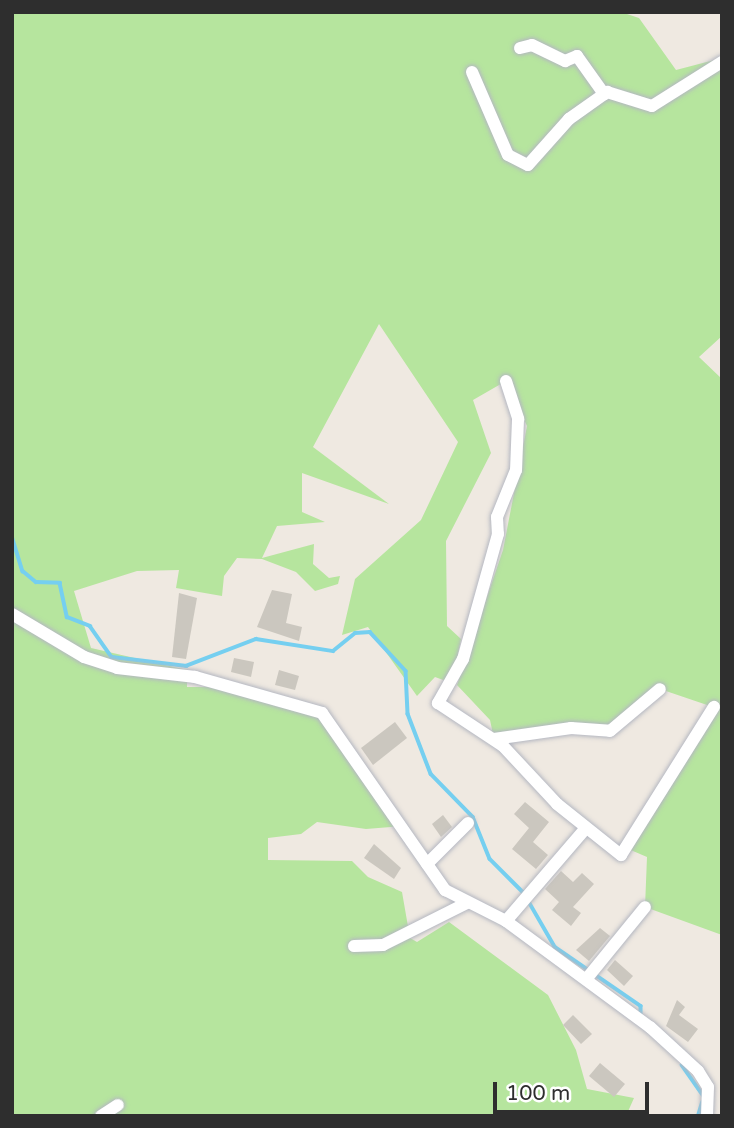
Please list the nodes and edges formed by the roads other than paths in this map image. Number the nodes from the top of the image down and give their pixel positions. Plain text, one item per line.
1 (520, 48) dead end
2 (722, 62) edge
3 (472, 72) dead end
4 (604, 94) junction
5 (506, 381) dead end
6 (12, 614) edge
7 (660, 689) dead end
8 (714, 707) dead end
9 (494, 739) junction
10 (468, 823) dead end
11 (585, 829) junction
12 (427, 864) junction
13 (467, 903) junction
14 (645, 907) dead end
15 (506, 921) junction
16 (354, 946) dead end
17 (588, 978) junction
18 (708, 1087) junction
19 (722, 1096) edge
20 (118, 1105) dead end
21 (101, 1116) edge
22 (707, 1116) edge

1 - 4 street
2 - 4 street
3 - 4 street
5 - 9 street
6 - 12 street
7 - 9 street
8 - 11 street
9 - 11 street
10 - 12 street
11 - 15 street
12 - 13 street
13 - 15 street
13 - 16 street
14 - 17 street
15 - 17 street
17 - 18 street
18 - 19 street
18 - 22 street
20 - 21 street

